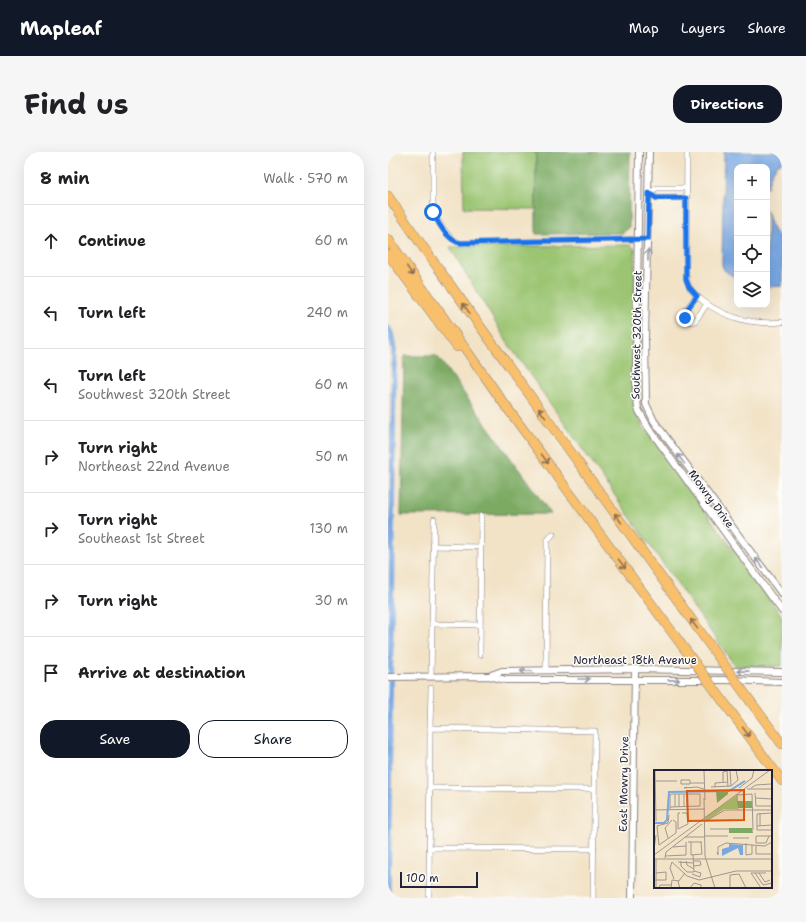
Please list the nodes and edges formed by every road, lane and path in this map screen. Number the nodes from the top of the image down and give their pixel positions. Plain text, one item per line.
1 (433, 152) edge
2 (639, 152) edge
3 (649, 152) edge
4 (687, 152) edge
5 (388, 186) edge
6 (670, 188) junction
7 (686, 188) junction
8 (638, 192) junction
9 (649, 193) junction
10 (388, 196) edge
11 (669, 198) junction
12 (686, 198) junction
13 (388, 239) edge
14 (638, 239) junction
15 (648, 239) junction
16 (422, 247) junction
17 (388, 254) edge
18 (697, 296) junction
19 (706, 303) junction
20 (782, 322) edge
21 (636, 392) joint
22 (505, 405) junction
23 (481, 516) dead end
24 (434, 519) dead end
25 (553, 534) dead end
26 (433, 546) junction
27 (480, 547) junction
28 (782, 594) edge
29 (782, 612) edge
30 (432, 624) junction
31 (480, 625) junction
32 (480, 655) dead end
33 (546, 670) junction
34 (635, 670) junction
35 (782, 672) edge
36 (432, 676) junction
37 (489, 676) junction
38 (388, 677) edge
39 (635, 679) junction
40 (782, 682) edge
41 (431, 688) dead end
42 (430, 728) junction
43 (782, 744) edge
44 (782, 781) edge
45 (431, 788) junction
46 (594, 789) junction
47 (430, 848) junction
48 (594, 849) junction
49 (429, 898) edge
50 (593, 898) edge
51 (632, 898) edge

1 - 14 street
2 - 8 street, Southwest 320th Street
3 - 9 street, Southwest 320th Street
4 - 7 street
5 - 16 highway
6 - 7 street
6 - 9 street
6 - 11 street
7 - 12 street
8 - 9 street
8 - 14 street, Southwest 320th Street
9 - 11 street
9 - 15 street, Southwest 320th Street
10 - 16 highway
11 - 12 street
12 - 18 street
13 -> 22 highway
14 - 15 street
14 - 21 street, Southwest 320th Street
28 -> 15 street, Southwest 320th Street
43 -> 16 highway, bridge
17 - 22 highway
18 - 19 street
18 - 19 street
19 - 20 street
21 - 29 street, Mowry Drive
22 -> 44 highway, bridge
23 - 27 street
24 - 26 street
25 - 33 street
26 - 27 street
26 - 30 street
27 - 31 street
30 - 31 street
30 - 36 street
31 - 32 street
33 - 34 street, Northeast 18th Avenue
33 -> 37 street, Northeast 18th Avenue
35 -> 34 street, Northeast 18th Avenue
34 - 39 street, East Mowry Drive
36 - 37 street, Northeast 18th Avenue
36 - 38 street, Northeast 18th Avenue
37 -> 39 street, Northeast 18th Avenue
39 -> 40 street, Northeast 18th Avenue
39 - 51 street, East Mowry Drive
41 - 42 street
42 - 45 street
42 - 46 street
45 - 46 street
45 - 47 street
46 - 48 street
47 - 48 street
47 - 49 street
48 - 50 street

